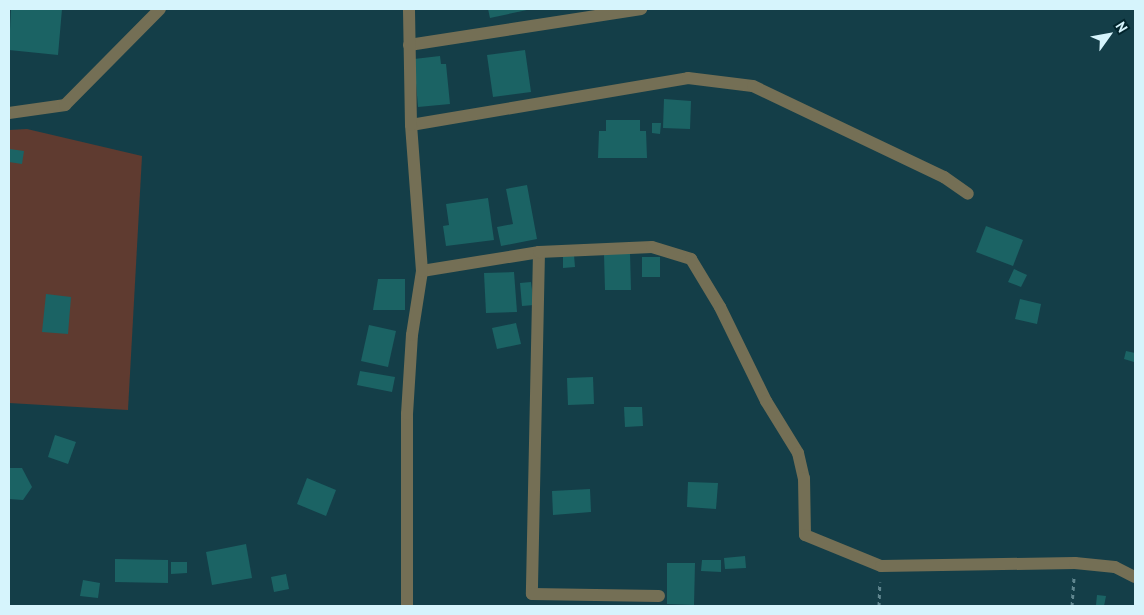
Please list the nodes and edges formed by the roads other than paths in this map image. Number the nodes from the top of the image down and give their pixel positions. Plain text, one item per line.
1 (160, 9) edge
2 (410, 9) edge
3 (641, 9) edge
4 (409, 45) junction
5 (9, 113) edge
6 (411, 125) junction
7 (968, 194) dead end
8 (539, 252) junction
9 (422, 271) junction
10 (1135, 577) edge
11 (659, 596) dead end
12 (407, 606) edge

1 - 5 street
2 - 4 street
3 - 4 street
4 - 6 street
6 - 7 street
6 - 9 street
8 - 9 street
8 - 10 street
8 - 11 street
9 - 12 street

